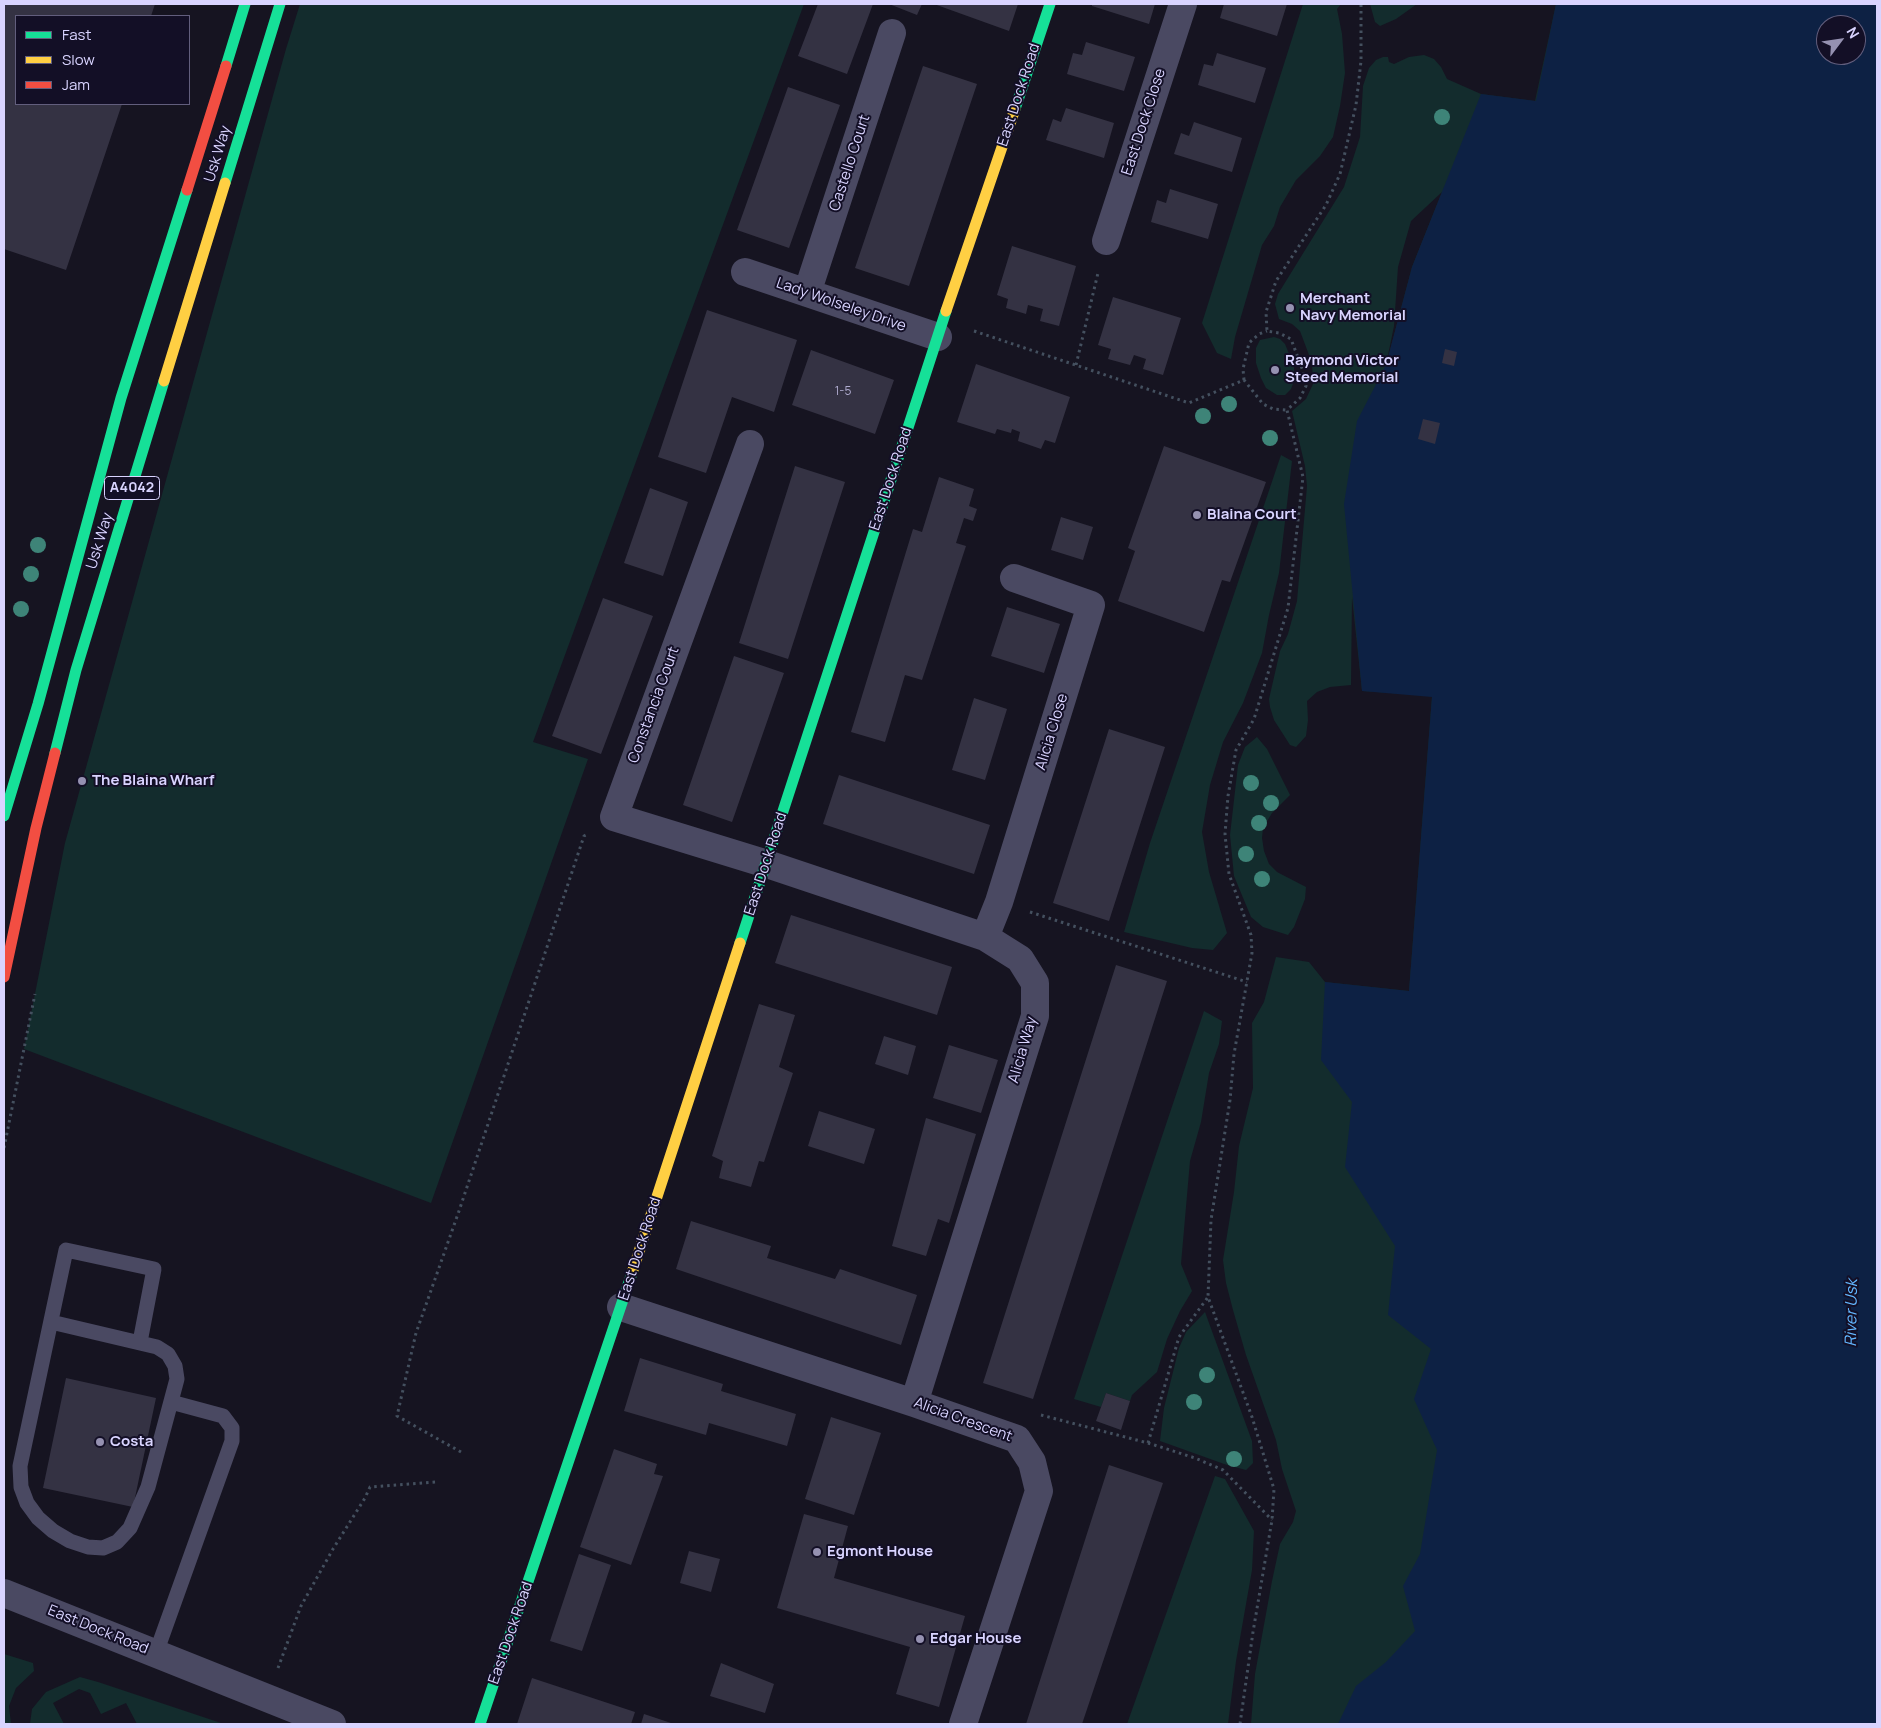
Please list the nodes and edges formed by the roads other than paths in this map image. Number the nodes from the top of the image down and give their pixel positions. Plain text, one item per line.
1 (245, 4) edge
2 (280, 4) edge
3 (1050, 4) edge
4 (1183, 4) edge
5 (892, 34) dead end
6 (1106, 241) road end
7 (745, 272) dead end
8 (807, 293) junction
9 (940, 329) junction
10 (750, 444) dead end
11 (1014, 578) dead end
12 (4, 816) edge
13 (766, 864) junction
14 (985, 938) junction
15 (4, 977) edge
16 (620, 1307) junction
17 (51, 1322) junction
18 (140, 1342) junction
19 (171, 1402) junction
20 (914, 1403) junction
21 (4, 1592) edge
22 (156, 1653) junction
23 (332, 1724) edge
24 (480, 1724) edge
25 (963, 1724) edge

1 - 12 main road, Usk Way / A4042
2 - 15 main road, Usk Way / A4042
3 - 9 main road, East Dock Road
4 - 6 street, East Dock Close
5 - 8 street, Castello Court
7 - 8 street, Lady Wolseley Drive
8 - 9 street, Lady Wolseley Drive
9 - 13 main road, East Dock Road
10 - 13 street, Constancia Court
11 - 14 street, Alicia Close
13 - 14 street, Alicia Way
13 - 16 main road, East Dock Road
14 - 20 street, Alicia Way
16 - 20 street, Alicia Crescent
16 - 24 main road, East Dock Road
17 - 18 lane
17 - 18 lane
17 - 19 lane
18 - 19 lane
19 - 22 lane
20 - 25 street, Alicia Crescent
21 - 22 street, East Dock Road
22 - 23 street, East Dock Road

